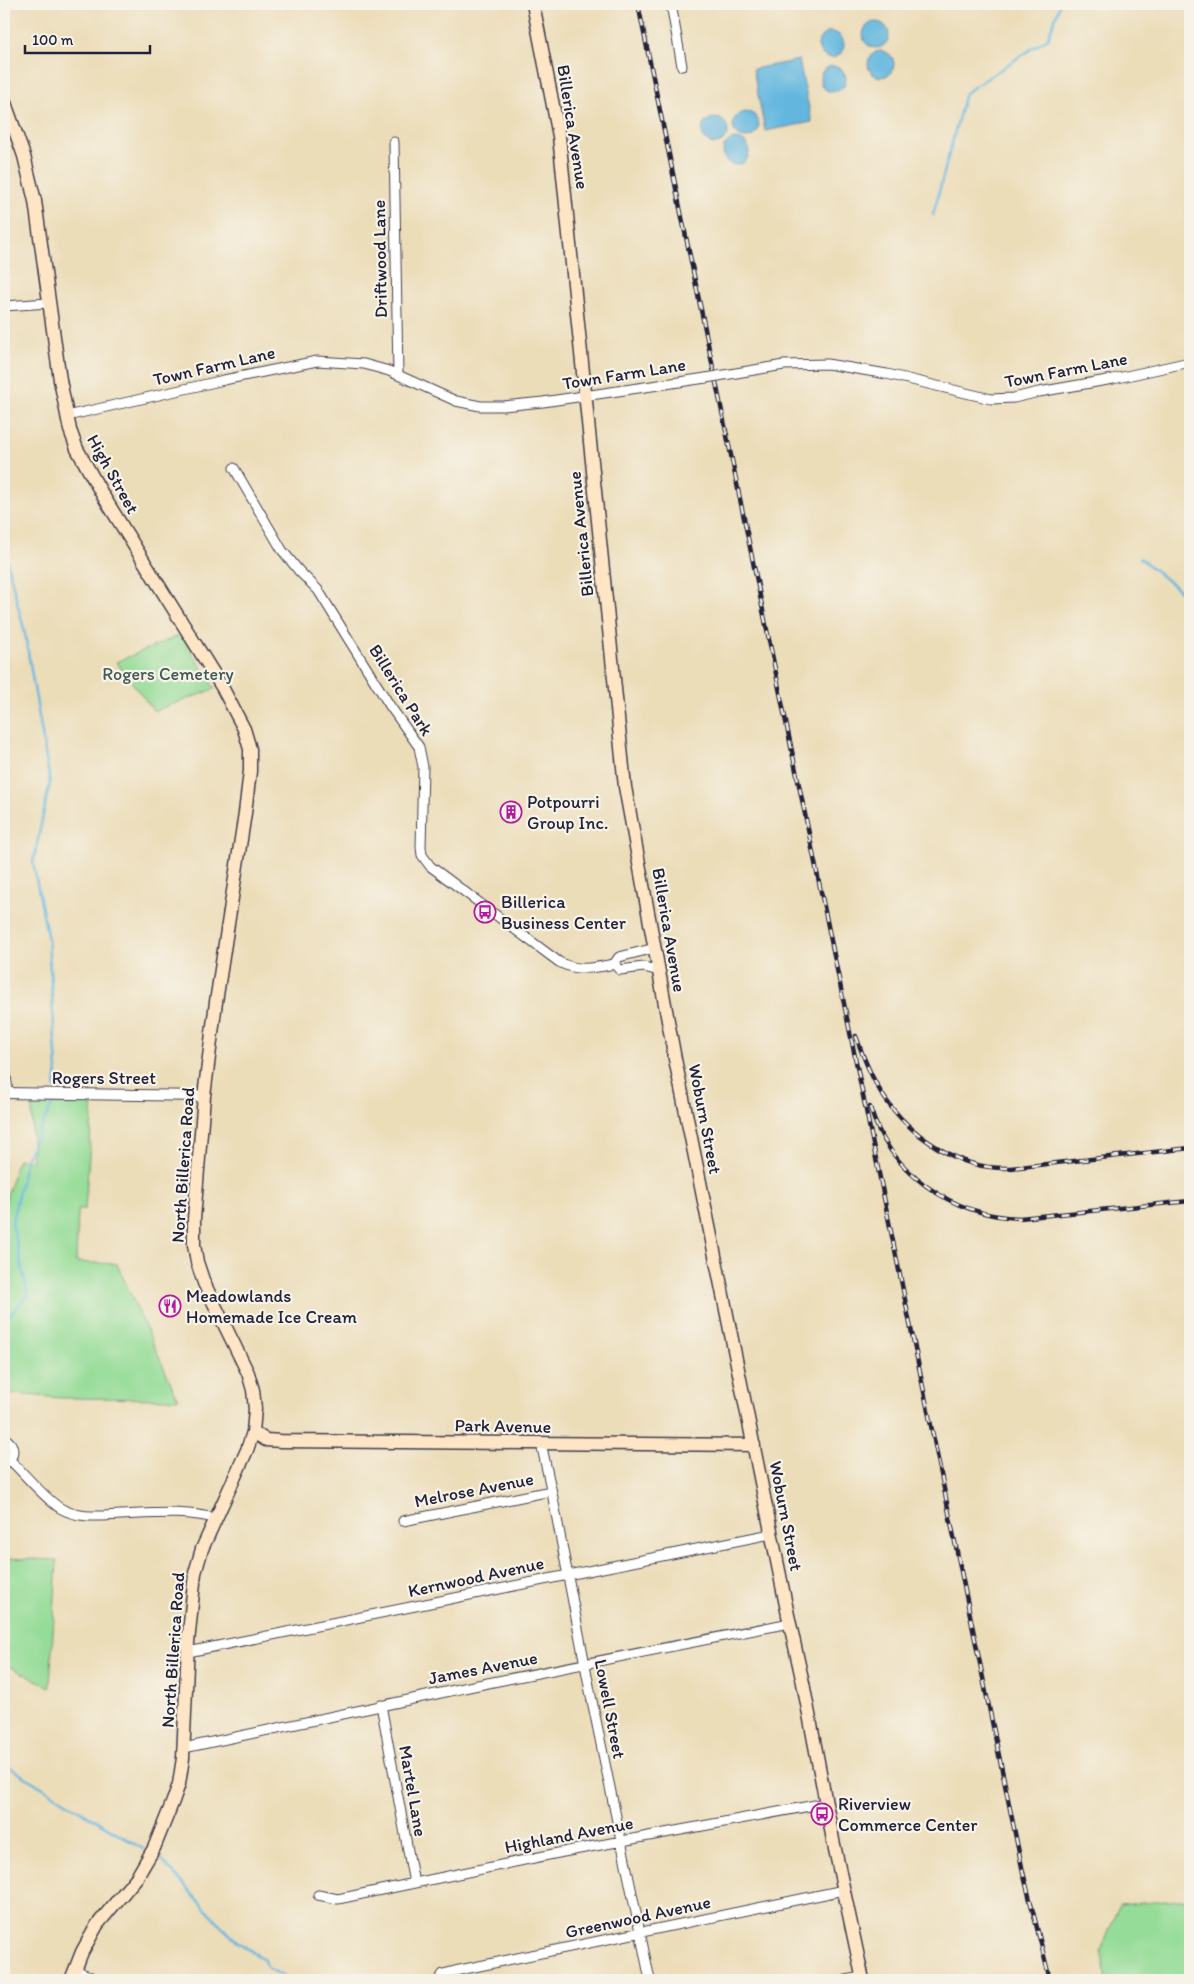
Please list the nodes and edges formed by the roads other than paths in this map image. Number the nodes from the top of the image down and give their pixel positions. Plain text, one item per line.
1 (533, 4) edge
2 (671, 4) edge
3 (682, 66) dead end
4 (4, 100) edge
5 (394, 142) dead end
6 (49, 303) junction
7 (4, 306) edge
8 (1190, 362) edge
9 (398, 375) junction
10 (585, 396) junction
11 (67, 416) junction
12 (234, 468) dead end
13 (250, 749) joint
14 (655, 948) junction
15 (614, 964) junction
16 (659, 971) junction
17 (4, 1056) edge
18 (675, 1059) joint
19 (6, 1093) edge
20 (204, 1096) junction
21 (253, 1432) junction
22 (4, 1438) edge
23 (540, 1444) junction
24 (754, 1446) junction
25 (7, 1462) edge
26 (551, 1491) junction
27 (216, 1518) junction
28 (403, 1521) dead end
29 (771, 1534) junction
30 (568, 1574) junction
31 (790, 1623) junction
32 (188, 1652) junction
33 (585, 1664) junction
34 (381, 1705) junction
35 (184, 1748) junction
36 (826, 1803) junction
37 (622, 1841) junction
38 (414, 1883) junction
39 (844, 1890) junction
40 (318, 1895) dead end
41 (640, 1933) junction
42 (73, 1975) edge
43 (863, 1978) edge
44 (439, 1979) edge
45 (98, 1980) edge
46 (650, 1980) edge
47 (846, 1980) edge

1 - 10 main road, Billerica Avenue
2 - 3 street
4 - 6 main road, High Street
5 - 9 street, Driftwood Lane
6 - 7 street
6 - 11 main road, High Street
8 - 10 street, Town Farm Lane, bridge
9 - 10 street, Town Farm Lane
9 - 11 street, Town Farm Lane
10 - 14 main road, Billerica Avenue
11 - 13 main road, High Street
12 - 15 street, Billerica Park
13 - 20 main road, North Billerica Road
14 - 15 street, Billerica Park
14 - 16 main road, Billerica Avenue
15 - 16 street, Billerica Park
16 - 18 main road, Billerica Avenue
17 - 19 street
18 - 24 main road, Woburn Street
19 - 20 street, Rogers Street
20 - 21 main road, North Billerica Road
21 - 23 main road, Park Avenue
21 - 27 main road, North Billerica Road
22 - 25 street
23 - 24 main road, Park Avenue
23 - 26 street, Lowell Street
24 - 29 main road, Woburn Street
25 - 27 street
26 - 28 street, Melrose Avenue
26 - 30 street, Lowell Street
27 - 32 main road, North Billerica Road
29 - 30 street, Kernwood Avenue
29 - 31 main road, Woburn Street
30 - 32 street, Kernwood Avenue
30 - 33 street, Lowell Street
31 - 33 street, James Avenue
31 - 36 main road, Woburn Street
32 - 35 main road, North Billerica Road
33 - 34 street, James Avenue
33 - 37 street, Lowell Street
34 - 35 street, James Avenue
34 - 38 street, Martel Lane
35 - 42 main road, North Billerica Road
36 - 37 street, Highland Avenue
36 - 39 main road, Woburn Street
37 - 38 street, Highland Avenue
37 - 41 street, Lowell Street
38 - 40 street, Highland Avenue
39 - 41 street, Greenwood Avenue
39 - 43 main road, Woburn Street
41 - 44 street, Greenwood Avenue
41 - 46 street, Lowell Street
42 - 45 street
43 - 47 street

